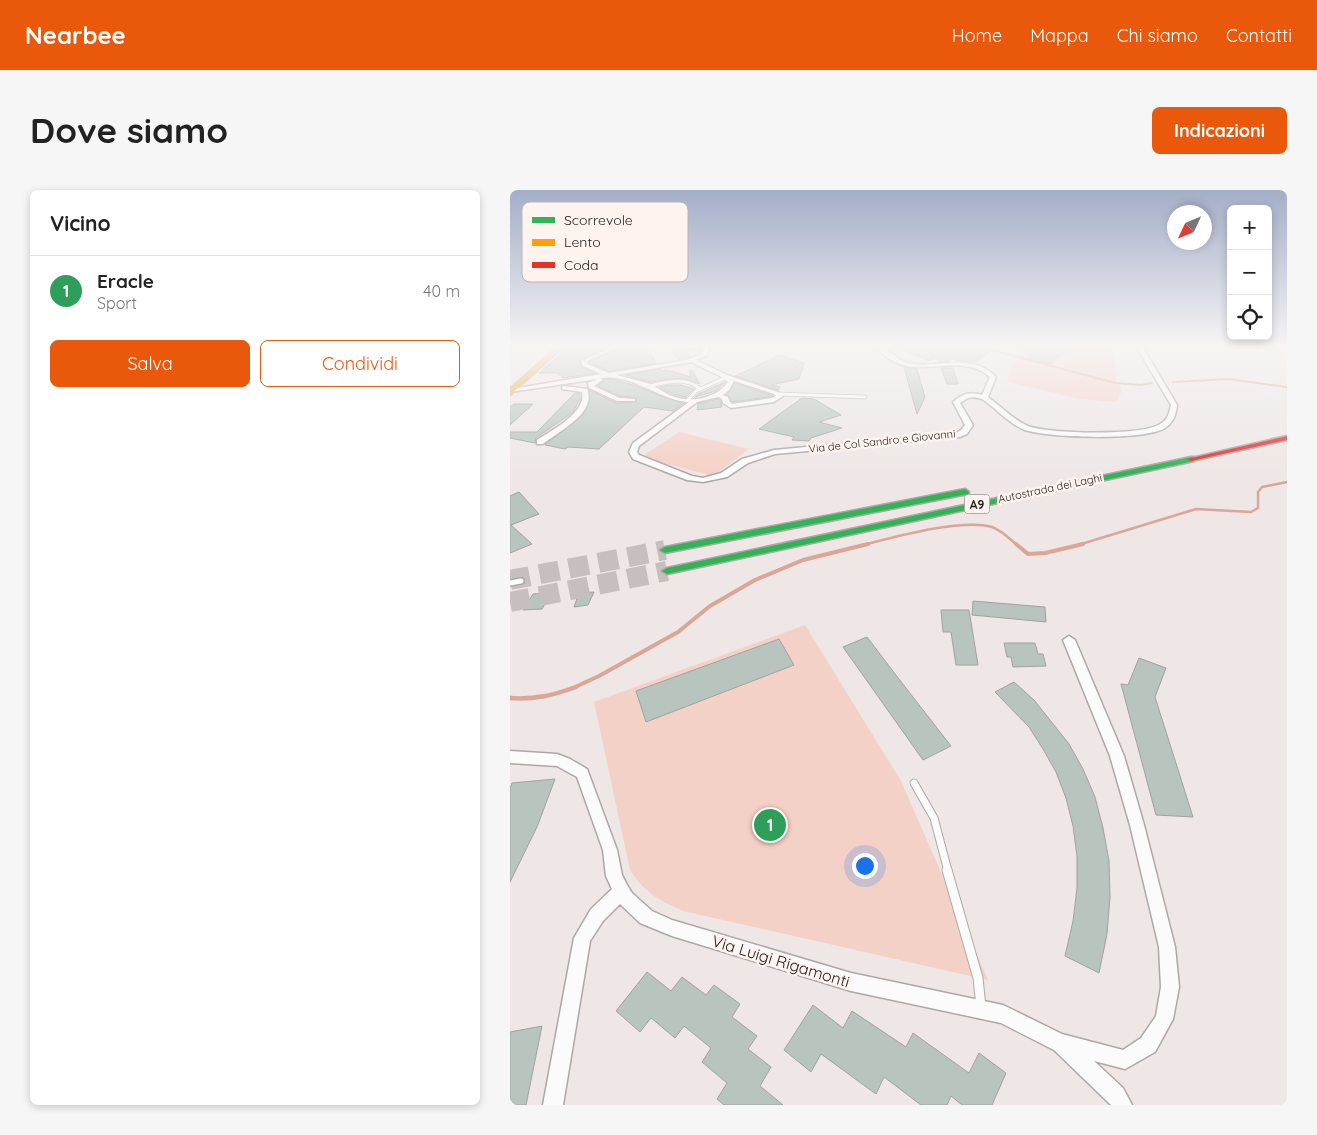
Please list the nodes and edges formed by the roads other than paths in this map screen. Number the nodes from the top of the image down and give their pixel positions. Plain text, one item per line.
1 (535, 389) edge
2 (556, 389) edge
3 (595, 389) edge
4 (655, 389) edge
5 (698, 389) edge
6 (701, 389) edge
7 (727, 389) edge
8 (761, 389) edge
9 (988, 389) edge
10 (1165, 389) edge
11 (696, 391) junction
12 (511, 392) edge
13 (778, 394) junction
14 (719, 395) junction
15 (865, 397) dead end
16 (984, 398) junction
17 (633, 400) dead end
18 (691, 400) junction
19 (1287, 430) edge
20 (1287, 438) edge
21 (540, 442) dead end
22 (1094, 468) dead end
23 (980, 490) dead end
24 (665, 550) tunnel mouth
25 (667, 571) tunnel mouth
26 (521, 581) dead end
27 (510, 583) edge
28 (1069, 640) dead end
29 (510, 758) edge
30 (914, 782) dead end
31 (621, 891) junction
32 (981, 1009) junction
33 (1061, 1043) junction
34 (553, 1105) edge
35 (1122, 1105) edge

1 - 12 street
2 - 21 street
3 - 17 street
4 - 18 street
5 - 11 lane
6 - 11 lane
7 - 14 street
8 - 13 street
9 - 16 street
10 - 16 street
11 - 18 lane
13 - 14 street
13 - 15 lane
14 - 18 street
16 - 18 street, Via de Col Sandro e Giovanni
19 - 22 main road, Autostrada dei Laghi
20 - 25 main road, Autostrada dei Laghi / A9
23 - 24 main road, Autostrada dei Laghi / A9
26 - 27 lane
28 - 33 street
29 - 31 street, Via Luigi Rigamonti
30 - 32 lane
31 - 32 street, Via Luigi Rigamonti
31 - 34 street
32 - 33 street, Via Luigi Rigamonti
33 - 35 street, Via Luigi Rigamonti

